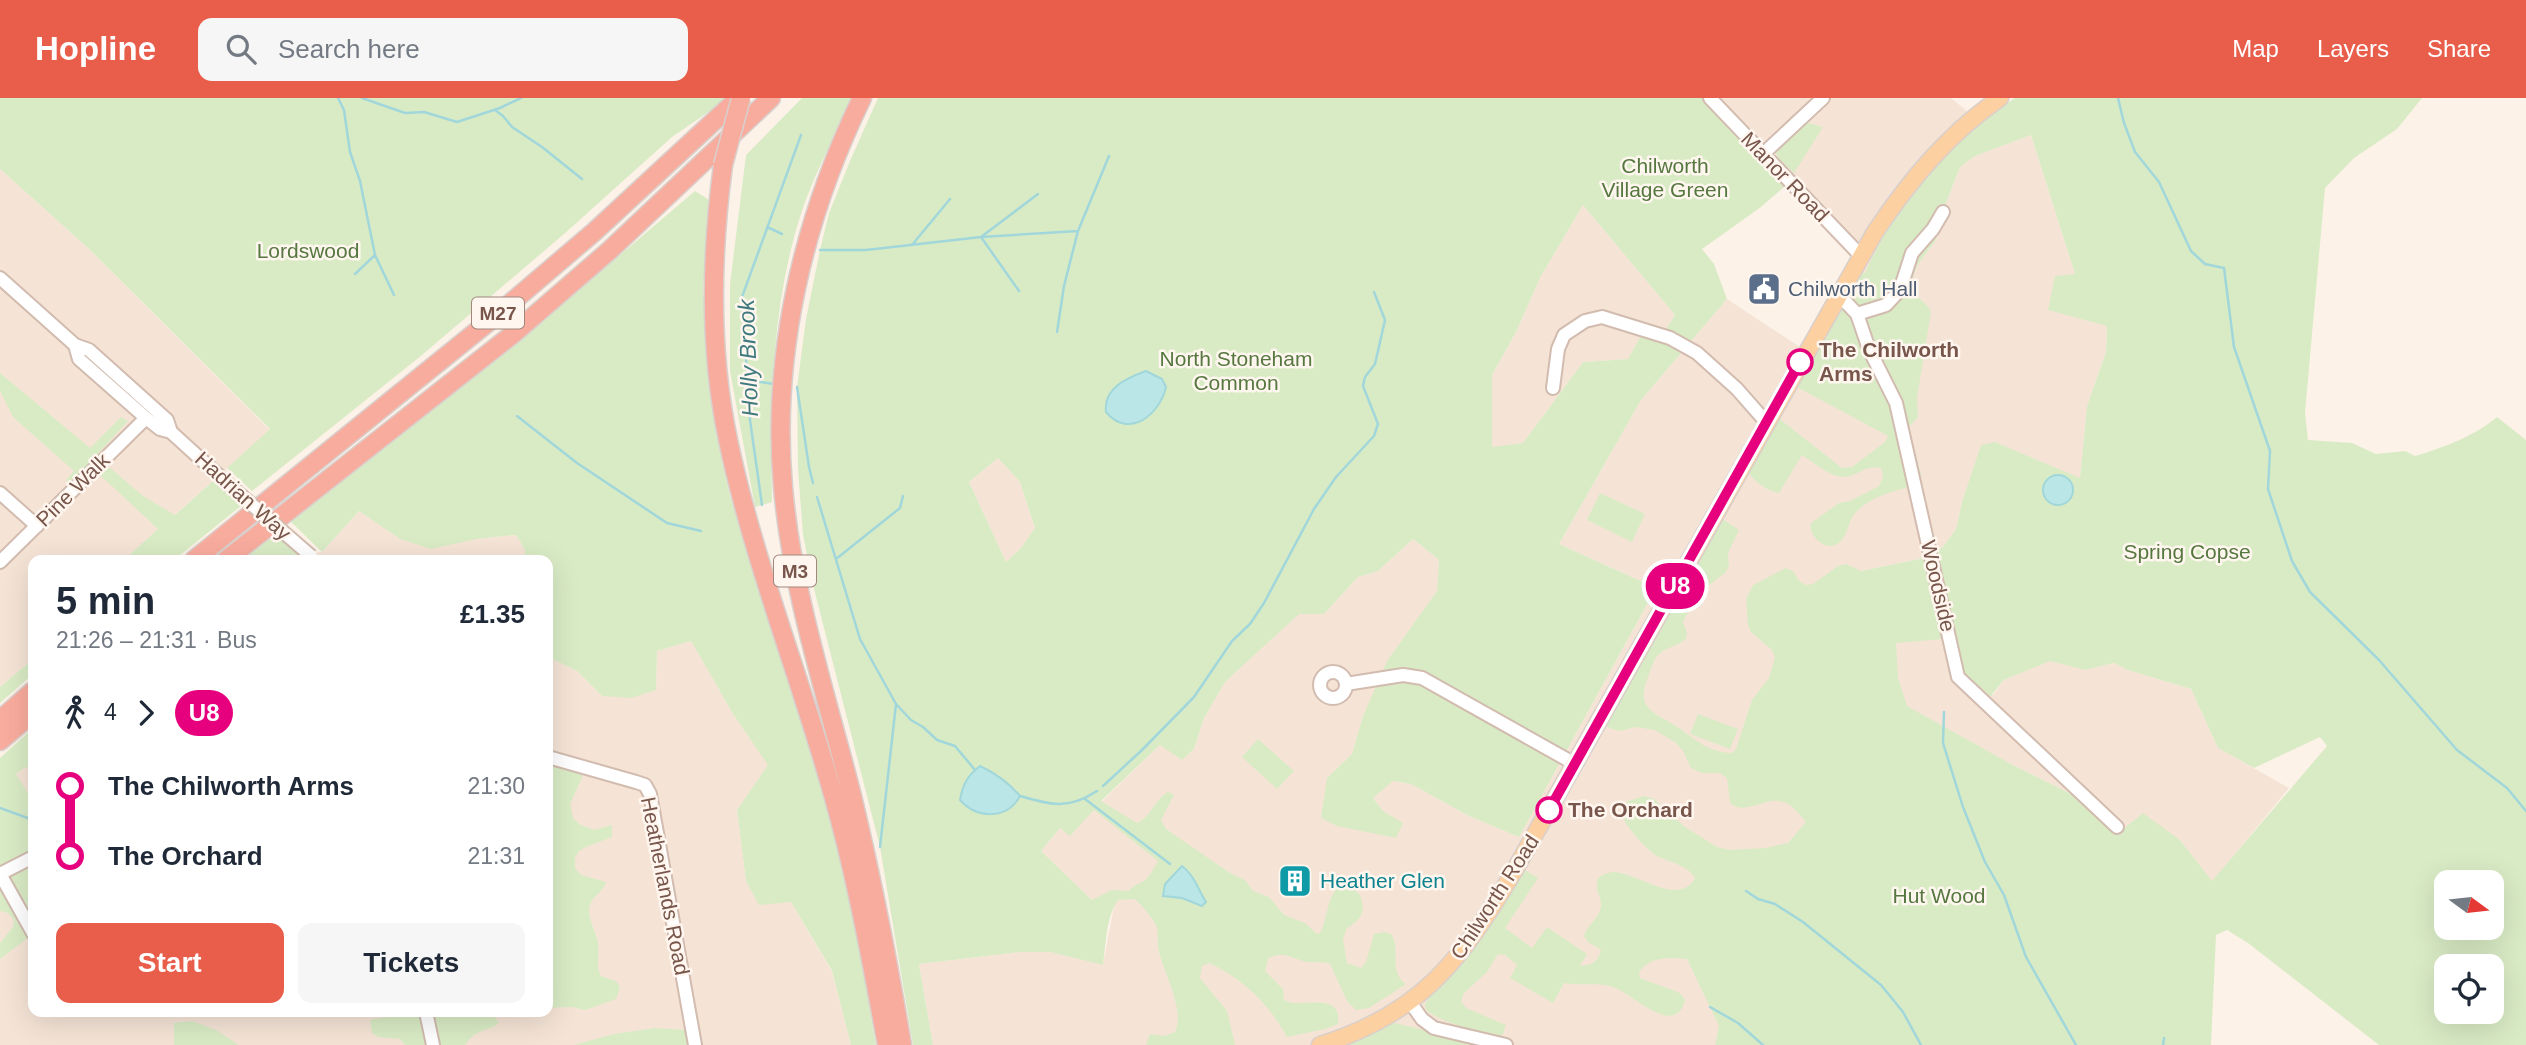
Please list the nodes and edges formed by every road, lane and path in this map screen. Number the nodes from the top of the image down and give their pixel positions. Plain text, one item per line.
1 (740, 98) edge
2 (771, 98) edge
3 (862, 98) edge
4 (1710, 98) edge
5 (1823, 98) edge
6 (2000, 98) edge
7 (1763, 154) junction
8 (1943, 212) dead end
9 (1861, 256) junction
10 (0, 278) edge
11 (1839, 295) junction
12 (1857, 314) junction
13 (75, 345) junction
14 (1553, 388) dead end
15 (146, 418) junction
16 (1766, 422) junction
17 (172, 432) junction
18 (0, 493) edge
19 (37, 526) junction
20 (200, 555) edge
21 (232, 555) edge
22 (310, 555) edge
23 (0, 562) edge
24 (1346, 684) dead end
25 (28, 695) edge
26 (28, 717) edge
27 (0, 720) edge
28 (0, 741) edge
29 (553, 758) edge
30 (1574, 764) junction
31 (2117, 827) dead end
32 (28, 860) edge
33 (0, 874) edge
34 (28, 924) edge
35 (1410, 1002) junction
36 (427, 1017) edge
37 (433, 1045) edge
38 (695, 1045) edge
39 (887, 1045) edge
40 (902, 1045) edge
41 (1320, 1045) edge
42 (1506, 1045) edge

1 - 20 highway, M27
1 - 39 highway, M3, bridge
2 - 21 highway, M27
3 - 40 highway, M3
4 - 7 street, Manor Road
5 - 7 street
6 - 9 main road, Chilworth Road
7 - 9 street, Manor Road
8 - 12 street
9 - 11 main road, Chilworth Road
10 - 13 street, Hadrian Way
11 - 12 street, Woodside
11 - 16 main road, Chilworth Road
12 - 31 street, Woodside
13 - 15 street, Hadrian Way
13 - 17 street, Hadrian Way
14 - 16 street
15 - 17 street, Hadrian Way
15 - 19 street, Pine Walk
16 - 30 main road, Chilworth Road
17 - 22 street, Hadrian Way, bridge
18 - 19 street
19 - 23 street, Pine Walk
24 - 30 street
25 - 27 highway
26 - 28 highway
29 - 38 street, Heatherlands Road
30 - 35 main road, Chilworth Road
32 - 33 street
33 - 34 street
35 - 41 main road, Chilworth Road
35 - 42 street
36 - 37 street

